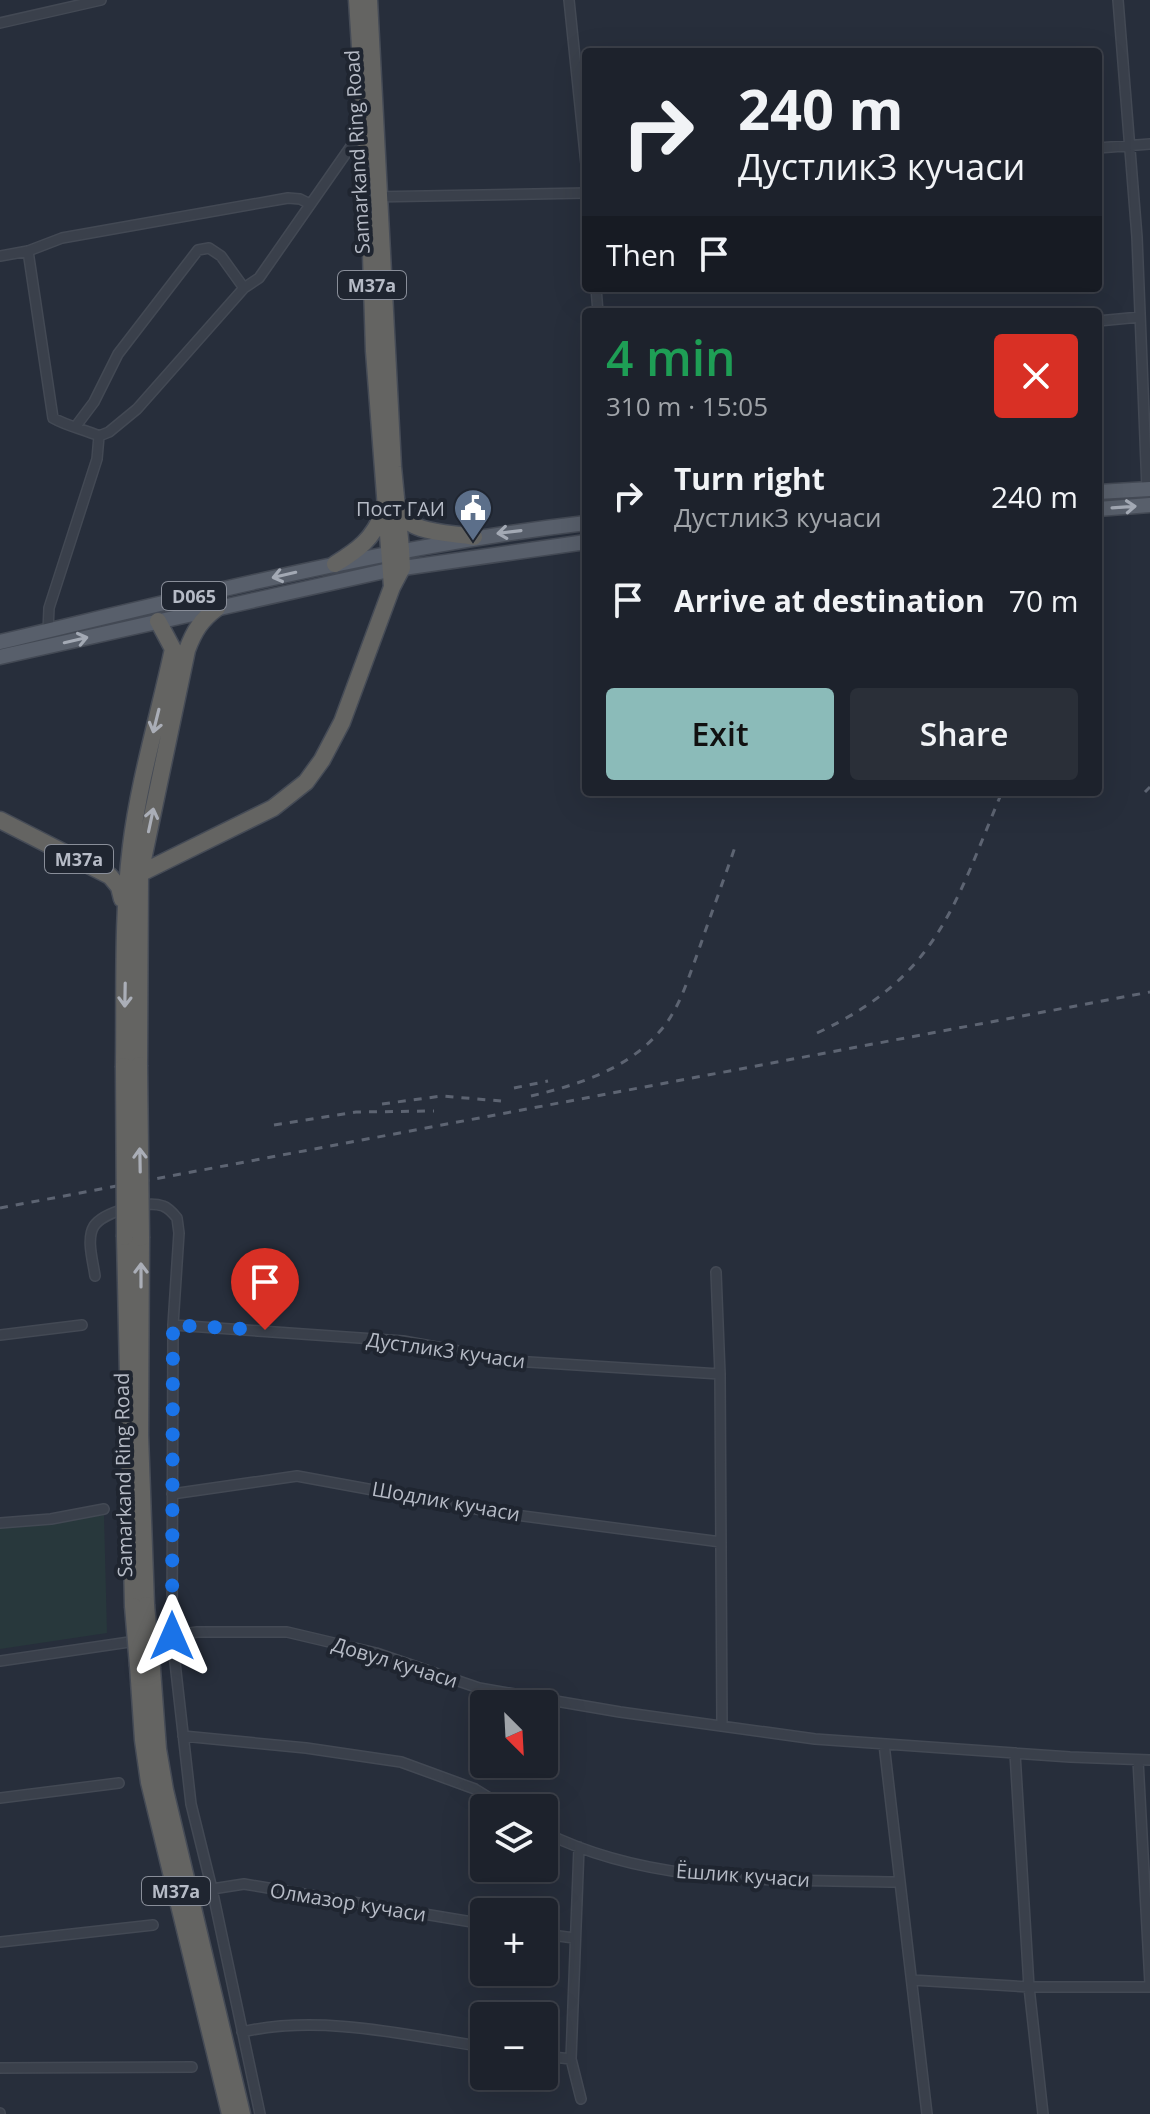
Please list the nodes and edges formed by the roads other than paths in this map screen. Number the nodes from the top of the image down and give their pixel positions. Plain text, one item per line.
1 (101, 0) edge
2 (357, 0) edge
3 (369, 0) edge
4 (569, 0) edge
5 (1118, 0) edge
6 (83, 2) edge
7 (0, 23) edge
8 (582, 125) edge
9 (365, 126) junction
10 (1150, 144) edge
11 (1129, 145) junction
12 (1102, 148) edge
13 (582, 193) edge
14 (374, 197) junction
15 (310, 204) junction
16 (28, 251) junction
17 (0, 256) edge
18 (244, 288) junction
19 (1140, 317) junction
20 (1102, 321) edge
21 (76, 426) junction
22 (99, 436) junction
23 (1148, 489) edge
24 (1102, 492) edge
25 (1150, 505) edge
26 (390, 508) junction
27 (1102, 509) edge
28 (582, 524) edge
29 (474, 537) junction
30 (582, 543) edge
31 (394, 551) junction
32 (335, 564) junction
33 (395, 569) junction
34 (217, 608) junction
35 (158, 621) junction
36 (48, 631) junction
37 (0, 642) edge
38 (0, 657) edge
39 (0, 820) edge
40 (170, 860) junction
41 (133, 877) junction
42 (139, 896) junction
43 (127, 924) junction
44 (131, 1065) junction
45 (716, 1272) dead end
46 (95, 1276) dead end
47 (82, 1325) dead end
48 (173, 1325) junction
49 (0, 1335) edge
50 (720, 1374) junction
51 (172, 1494) junction
52 (104, 1509) dead end
53 (0, 1523) edge
54 (721, 1542) junction
55 (172, 1636) junction
56 (0, 1661) edge
57 (145, 1668) junction
58 (722, 1726) junction
59 (183, 1736) junction
60 (884, 1744) junction
61 (1015, 1753) junction
62 (1138, 1760) junction
63 (1150, 1760) edge
64 (119, 1783) dead end
65 (483, 1794) edge
66 (0, 1798) edge
67 (558, 1838) edge
68 (579, 1847) junction
69 (900, 1882) junction
70 (212, 1889) junction
71 (470, 1922) edge
72 (153, 1925) dead end
73 (558, 1936) edge
74 (574, 1938) junction
75 (0, 1942) edge
76 (912, 1980) junction
77 (1150, 1985) edge
78 (1029, 1987) junction
79 (242, 2032) junction
80 (470, 2045) edge
81 (558, 2058) edge
82 (571, 2059) junction
83 (192, 2067) dead end
84 (0, 2068) edge
85 (581, 2099) dead end
86 (230, 2114) edge
87 (242, 2114) edge
88 (260, 2114) edge
89 (927, 2114) edge
90 (1043, 2114) edge

1 - 6 street
2 - 9 highway, Samarkand Ring Road / M37a
3 - 14 highway, Samarkand Ring Road / M37a
4 - 8 street
5 - 11 street
6 - 7 street
9 - 14 highway, Samarkand Ring Road / M37a
9 - 15 street
10 - 11 street
11 - 12 street
11 - 19 street
13 - 14 street
14 - 26 highway, Samarkand Ring Road / M37a
15 - 16 street
15 - 18 street
16 - 17 street
16 - 21 street
18 - 21 street
18 - 22 street
19 - 20 street
19 - 23 street
21 - 22 street
22 - 36 street
23 - 24 main road
27 -> 25 main road
26 - 29 highway
26 - 31 highway, Samarkand Ring Road / M37a
26 - 32 highway
28 -> 29 main road, D065
29 - 31 main road, D065
30 - 33 main road, D065
31 - 32 main road, D065
31 - 33 highway, Samarkand Ring Road / M37a
32 -> 36 main road, D065
33 - 34 main road, D065
33 - 40 highway
34 - 35 main road, D065
41 -> 34 highway, Samarkand Ring Road / M37a
38 -> 35 main road, D065
35 -> 41 highway, Samarkand Ring Road / M37a
36 - 37 main road, D065
39 - 43 highway, M37a
40 - 41 highway
40 - 42 highway
41 - 42 highway, Samarkand Ring Road / M37a
41 - 43 highway, Samarkand Ring Road / M37a
42 - 44 highway, Samarkand Ring Road / M37a
43 -> 44 highway, Samarkand Ring Road / M37a
44 - 57 highway, Samarkand Ring Road / M37a, bridge
45 - 50 street
46 - 48 street
47 - 49 street
48 - 50 street, Дустлик3 кучаси
48 - 51 street
50 - 54 street
51 - 54 street, Шодлик кучаси
51 - 55 street
52 - 53 street
54 - 58 street
55 - 56 street, Довул кучаси
55 - 58 street, Довул кучаси
55 - 59 street
57 - 86 highway, Samarkand Ring Road / M37a
57 - 87 highway, Samarkand Ring Road / M37a
58 - 60 street, Довул кучаси
59 - 65 street
59 - 70 street
60 - 61 street, Довул кучаси
60 - 69 street
61 - 62 street, Довул кучаси
61 - 78 street
62 - 63 street, Довул кучаси
62 - 77 street
64 - 66 street
67 - 68 street, Ёшлик кучаси
68 - 69 street, Ёшлик кучаси
68 - 74 street
69 - 76 street
70 - 71 street, Олмазор кучаси
70 - 79 street
72 - 75 street
73 - 74 street
74 - 82 street
76 - 78 street
76 - 89 street
77 - 78 street
78 - 90 street
79 - 80 street
79 - 88 street
81 - 82 street
82 - 85 street
83 - 84 street

